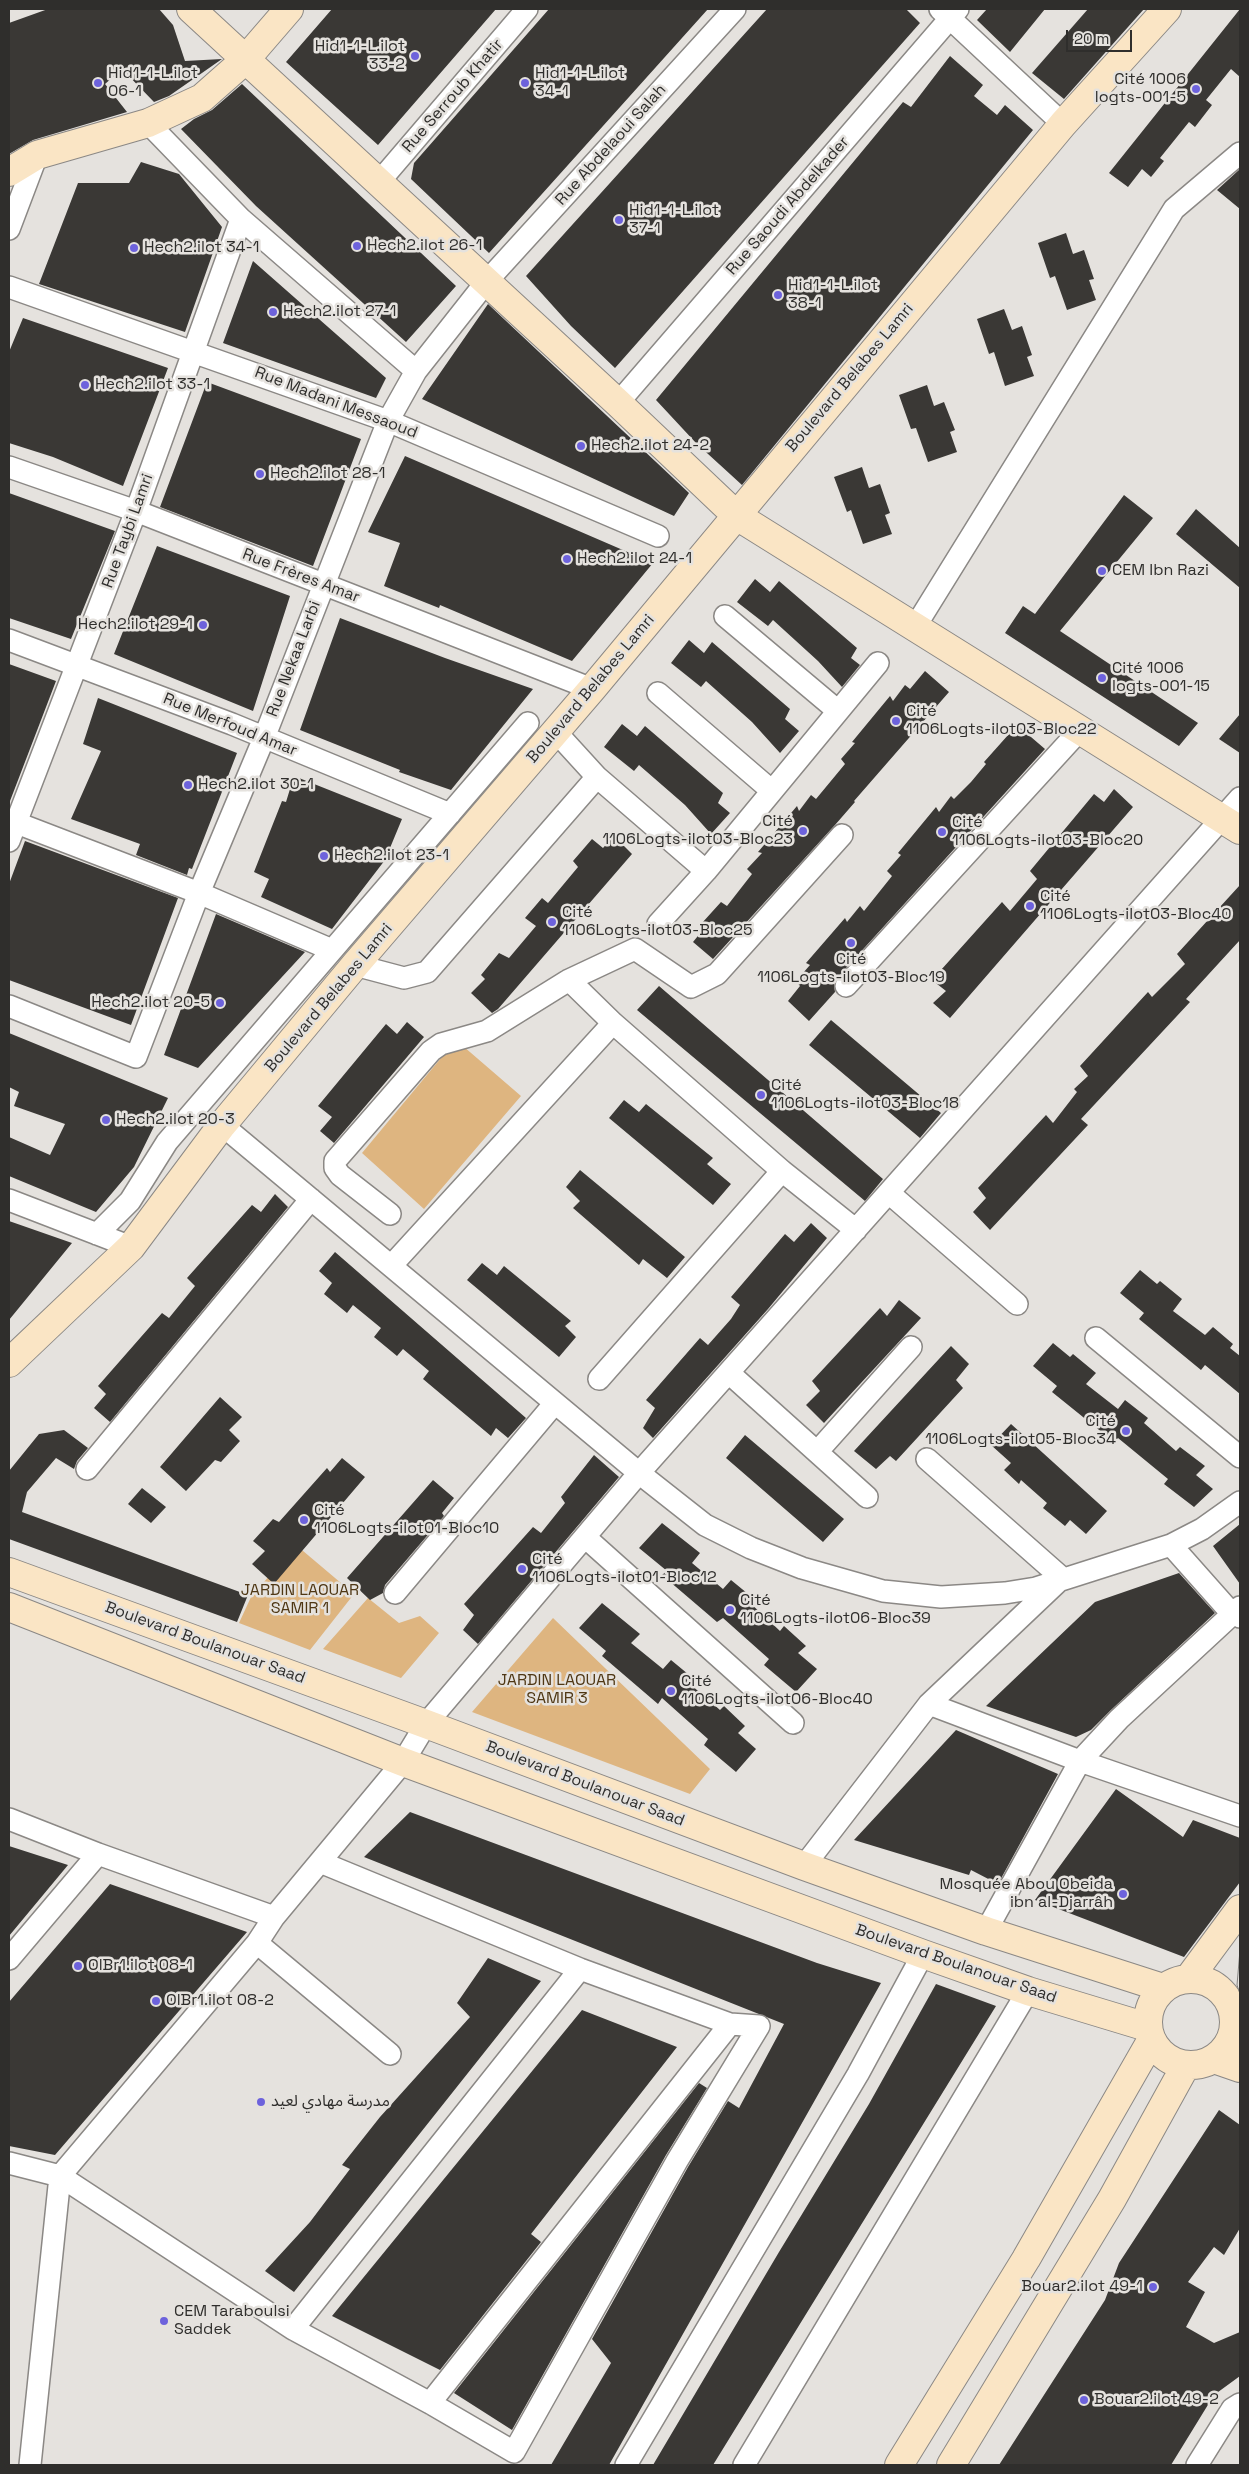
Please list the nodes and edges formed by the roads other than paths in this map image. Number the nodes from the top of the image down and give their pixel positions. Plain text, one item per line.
1 (191, 9) edge
2 (290, 9) edge
3 (527, 9) edge
4 (735, 9) edge
5 (1167, 9) edge
6 (949, 12) edge
7 (245, 60) junction
8 (148, 123) junction
9 (1063, 124) junction
10 (1240, 153) edge
11 (37, 155) junction
12 (9, 172) edge
13 (379, 182) junction
14 (241, 219) junction
15 (9, 229) edge
16 (487, 281) junction
17 (9, 287) edge
18 (192, 350) junction
19 (416, 371) junction
20 (618, 402) junction
21 (388, 421) junction
22 (9, 467) edge
23 (136, 512) junction
24 (737, 516) junction
25 (658, 536) dead end
26 (322, 584) junction
27 (725, 616) dead end
28 (915, 626) junction
29 (9, 640) edge
30 (878, 663) dead end
31 (78, 666) junction
32 (592, 689) junction
33 (658, 693) dead end
34 (838, 711) junction
35 (528, 723) dead end
36 (1080, 730) junction
37 (555, 731) junction
38 (264, 738) junction
39 (597, 777) junction
40 (772, 790) junction
41 (1240, 798) edge
42 (450, 814) junction
43 (1232, 824) edge
44 (11, 828) edge
45 (842, 835) dead end
46 (706, 870) junction
47 (199, 893) junction
48 (658, 924) dead end
49 (332, 950) junction
50 (355, 965) junction
51 (569, 980) junction
52 (846, 986) dead end
53 (9, 1006) edge
54 (613, 1023) junction
55 (222, 1125) junction
56 (782, 1171) junction
57 (889, 1193) junction
58 (311, 1199) junction
59 (9, 1200) edge
60 (390, 1214) dead end
61 (856, 1230) junction
62 (97, 1234) junction
63 (131, 1247) junction
64 (391, 1266) junction
65 (1018, 1304) dead end
66 (1096, 1338) dead end
67 (911, 1347) dead end
68 (9, 1363) edge
69 (729, 1373) junction
70 (599, 1379) dead end
71 (555, 1403) junction
72 (817, 1452) junction
73 (1240, 1457) edge
74 (927, 1459) dead end
75 (87, 1469) dead end
76 (639, 1473) junction
77 (867, 1497) dead end
78 (1240, 1502) edge
79 (585, 1537) junction
80 (1171, 1545) junction
81 (9, 1572) edge
82 (1062, 1578) junction
83 (395, 1593) dead end
84 (9, 1607) edge
85 (1238, 1612) edge
86 (929, 1704) junction
87 (792, 1723) dead end
88 (426, 1724) junction
89 (1080, 1761) junction
90 (403, 1762) junction
91 (1240, 1816) edge
92 (9, 1819) edge
93 (98, 1854) junction
94 (320, 1862) junction
95 (804, 1866) junction
96 (1240, 1909) edge
97 (274, 1917) junction
98 (986, 1931) junction
99 (257, 1943) junction
100 (923, 1954) junction
101 (9, 1960) edge
102 (580, 1969) junction
103 (1189, 1978) junction
104 (1163, 1988) junction
105 (1028, 1991) junction
106 (1236, 2001) edge
107 (730, 2024) junction
108 (1149, 2034) junction
109 (1236, 2038) edge
110 (390, 2054) dead end
111 (1214, 2059) junction
112 (1186, 2065) junction
113 (1240, 2068) edge
114 (9, 2163) edge
115 (60, 2176) junction
116 (293, 2330) junction
117 (430, 2403) junction
118 (1240, 2404) edge
119 (30, 2465) edge
120 (626, 2465) edge
121 (744, 2465) edge
122 (899, 2465) edge
123 (951, 2465) edge
124 (1197, 2465) edge

1 - 7 main road
2 - 7 main road
3 - 13 street, Rue Serroub Khatir
4 - 16 street, Rue Abdelaoui Salah
5 - 9 main road, Boulevard Belabes Lamri
6 - 9 street
6 - 20 street, Rue Saoudi Abdelkader
7 - 8 main road
7 - 13 main road
8 - 11 main road
8 - 14 street
9 - 24 main road, Boulevard Belabes Lamri
10 - 28 street
11 - 12 main road
11 - 15 street
13 - 16 main road
14 - 18 street, Rue Taybi Lamri
14 - 19 street
16 - 19 street, Rue Nekaa Larbi
16 - 20 main road
17 - 18 street, Rue Madani Messaoud
18 - 21 street, Rue Madani Messaoud
18 - 23 street, Rue Taybi Lamri
19 - 21 street, Rue Nekaa Larbi
20 - 24 main road
21 - 25 street, Rue Madani Messaoud
21 - 26 street, Rue Nekaa Larbi
22 - 23 street, Rue Frères Amar
23 - 26 street, Rue Frères Amar
23 - 31 street, Rue Taybi Lamri
24 - 28 main road
24 - 32 main road, Boulevard Belabes Lamri
26 - 32 street, Rue Frères Amar
26 - 38 street, Rue Nekaa Larbi
27 - 34 street
28 - 36 main road
29 - 31 street, Rue Merfoud Amar
30 - 34 street
31 - 38 street, Rue Merfoud Amar
31 - 44 street, Rue Taybi Lamri
32 - 37 main road, Boulevard Belabes Lamri
33 - 40 street
34 - 40 street
35 - 42 street
36 - 43 main road
36 - 52 street
37 - 39 street
37 - 50 main road, Boulevard Belabes Lamri
38 - 42 street, Rue Merfoud Amar
38 - 47 street, Rue Nekaa Larbi
39 - 46 street
39 - 50 street
40 - 46 street
41 - 43 street
42 - 49 street
43 - 57 street
44 - 47 street
45 - 51 street
46 - 48 street
47 - 49 street
47 - 53 street, Rue Nekaa Larbi
49 - 62 street
50 - 55 main road, Boulevard Belabes Lamri
51 - 54 street
51 - 60 street
54 - 56 street
54 - 64 street
55 - 58 street
55 - 63 main road, Boulevard Belabes Lamri
56 - 61 street
56 - 70 street
57 - 61 street
57 - 65 street
58 - 64 street
58 - 75 street
59 - 62 street
61 - 69 street
62 - 63 street
63 - 68 main road, Boulevard Belabes Lamri
64 - 71 street
66 - 73 street
67 - 72 street
69 - 72 street
69 - 76 street
71 - 76 street
71 - 83 street
72 - 77 street
74 - 82 street
76 - 79 street
76 - 82 street
78 - 80 street
79 - 87 street
79 - 88 street
80 - 82 street
80 - 85 street
81 - 88 main road, Boulevard Boulanouar Saad
82 - 86 street
84 - 90 main road, Boulevard Boulanouar Saad
85 - 89 street
86 - 89 street
86 - 95 street
88 - 90 street
88 - 95 main road, Boulevard Boulanouar Saad
89 - 91 street
89 - 98 street
90 - 94 street
90 - 100 main road, Boulevard Boulanouar Saad
92 - 93 street
93 - 97 street
93 - 101 street
94 - 97 street
94 - 102 street
95 - 98 main road, Boulevard Boulanouar Saad
96 - 103 main road
97 - 99 street
98 - 104 main road, Boulevard Boulanouar Saad
99 - 110 street
99 - 115 street
100 - 105 main road, Boulevard Boulanouar Saad
100 - 120 street
102 - 107 street
102 - 116 street
103 - 104 main road
103 - 106 main road
104 - 108 main road
105 - 108 main road, Boulevard Boulanouar Saad
105 - 121 street
106 - 109 main road
107 - 117 street
107 - 117 street
108 - 112 main road
108 - 122 main road
109 - 111 main road
111 - 112 main road
111 - 113 main road
112 - 123 main road
114 - 115 street
115 - 116 street
115 - 119 street
116 - 117 street
118 - 124 street

